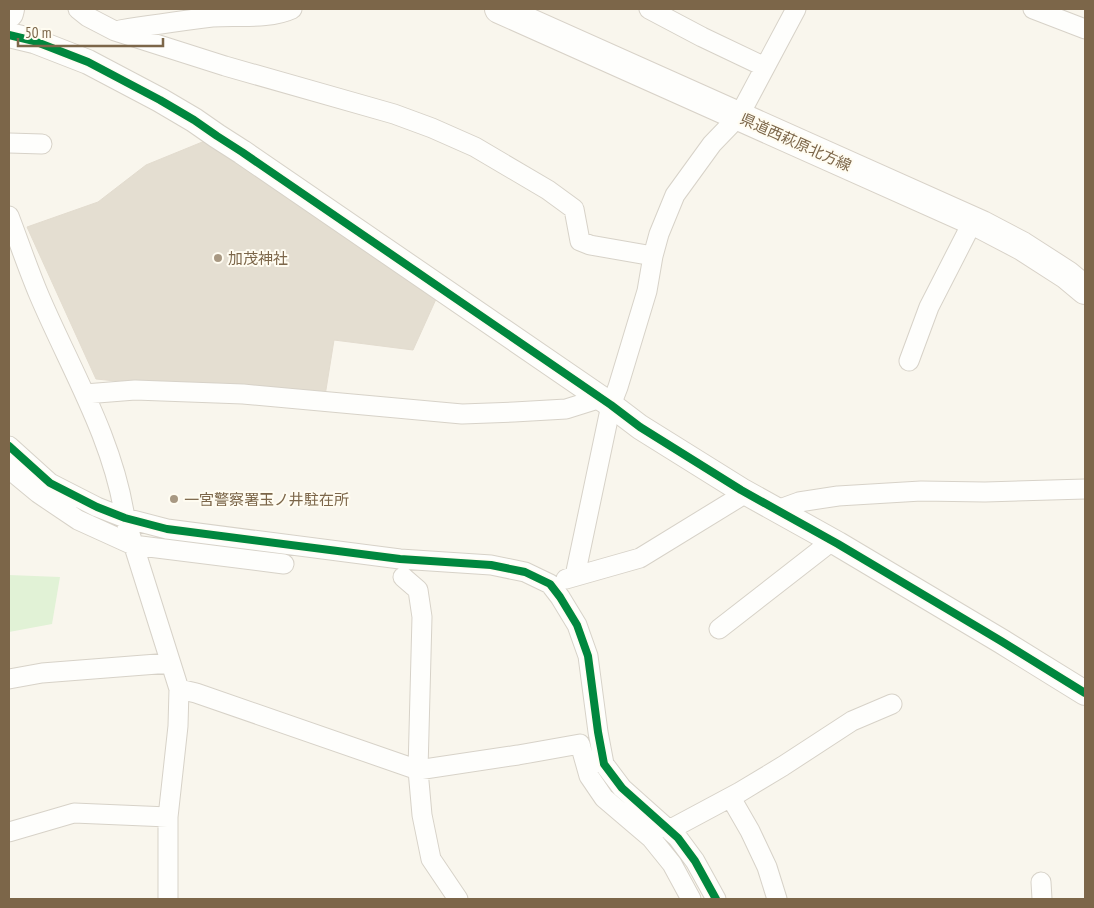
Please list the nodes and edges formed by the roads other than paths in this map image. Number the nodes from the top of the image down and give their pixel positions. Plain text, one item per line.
1 (10, 9) edge
2 (78, 9) edge
3 (292, 9) edge
4 (499, 9) edge
5 (649, 9) edge
6 (796, 9) edge
7 (1034, 9) edge
8 (9, 13) edge
9 (1085, 29) edge
10 (115, 30) junction
11 (9, 35) edge
12 (765, 67) junction
13 (739, 116) junction
14 (9, 142) edge
15 (42, 144) dead end
16 (9, 216) edge
17 (973, 221) junction
18 (653, 256) junction
19 (1085, 290) edge
20 (909, 362) dead end
21 (85, 394) junction
22 (606, 402) junction
23 (9, 446) edge
24 (9, 468) edge
25 (1085, 489) edge
26 (746, 493) junction
27 (777, 510) junction
28 (125, 518) junction
29 (832, 541) junction
30 (133, 545) junction
31 (284, 564) dead end
32 (403, 576) dead end
33 (575, 576) junction
34 (550, 584) junction
35 (719, 629) dead end
36 (170, 663) junction
37 (9, 679) edge
38 (179, 689) junction
39 (1085, 692) edge
40 (892, 704) dead end
41 (418, 770) junction
42 (731, 798) junction
43 (168, 817) junction
44 (669, 830) junction
45 (9, 832) edge
46 (168, 899) edge
47 (458, 899) edge
48 (691, 899) edge
49 (716, 899) edge
50 (777, 899) edge

1 - 8 main road
2 - 10 street
3 - 10 street
4 - 13 main road, 県道西萩原北方線
5 - 12 street
6 - 12 street
7 - 9 street
10 - 18 street
11 - 22 street
12 - 13 street
13 - 17 main road, 県道西萩原北方線
13 - 18 street
14 - 15 street
16 - 21 street
17 - 19 main road, 県道西萩原北方線
17 - 20 street
18 - 22 street
21 - 22 street
21 - 28 street
22 - 26 street
22 - 33 street
23 - 28 street
24 - 30 street
25 - 27 street
26 - 27 street
26 - 33 street
27 - 29 street
28 - 30 street
28 - 34 street
29 - 35 street
29 - 39 street
30 - 31 street
30 - 36 street
32 - 41 street
33 - 34 street
34 - 44 street
36 - 37 street
36 - 38 street
38 - 41 street
38 - 43 street
40 - 42 street
41 - 47 street
41 - 48 street
42 - 44 street
42 - 50 street
43 - 45 street
43 - 46 street
44 - 49 street

